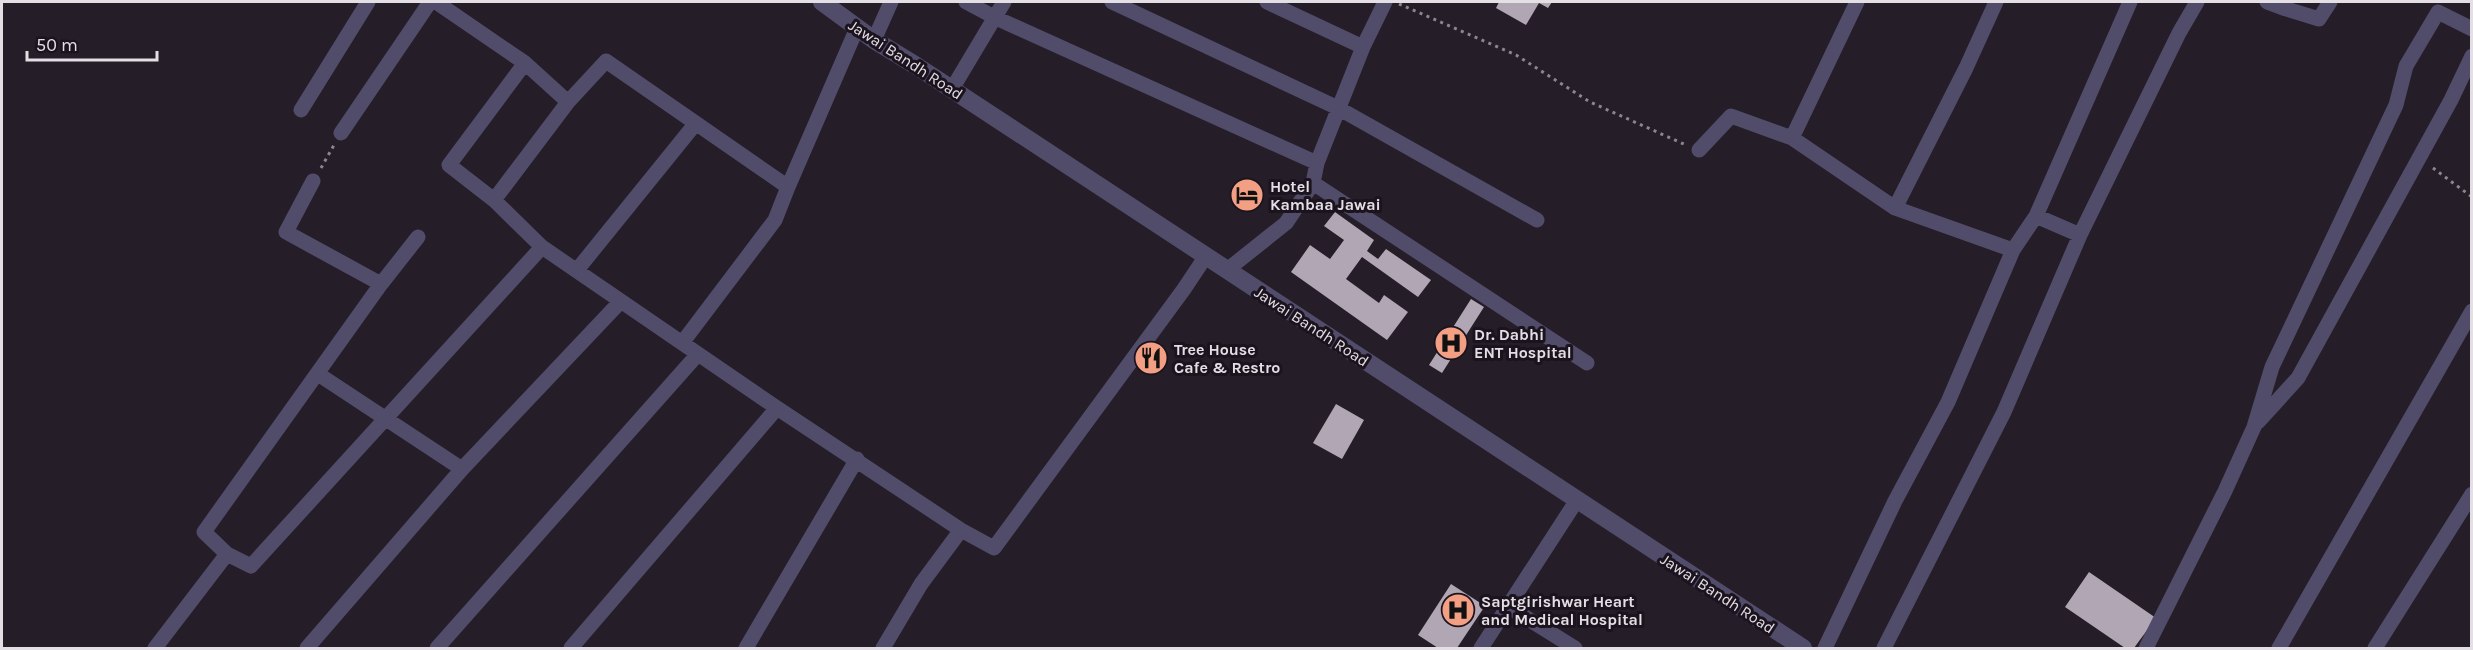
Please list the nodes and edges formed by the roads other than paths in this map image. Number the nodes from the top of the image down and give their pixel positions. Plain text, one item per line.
1 (368, 2) edge
2 (430, 2) edge
3 (436, 2) edge
4 (822, 2) edge
5 (891, 2) edge
6 (966, 2) edge
7 (1004, 2) edge
8 (1112, 2) edge
9 (1267, 2) edge
10 (1385, 2) edge
11 (1857, 2) edge
12 (1996, 2) edge
13 (2130, 2) edge
14 (2197, 2) edge
15 (2267, 2) edge
16 (2330, 2) edge
17 (2441, 7) edge
18 (996, 18) junction
19 (857, 28) junction
20 (2472, 29) edge
21 (874, 40) junction
22 (1363, 47) junction
23 (2472, 56) edge
24 (525, 63) junction
25 (952, 89) junction
26 (568, 102) junction
27 (1338, 108) junction
28 (301, 110) dead end
29 (696, 123) junction
30 (341, 134) road end
31 (1792, 138) junction
32 (1699, 150) road end
33 (1317, 163) junction
34 (313, 182) road end
35 (1312, 183) junction
36 (788, 187) junction
37 (494, 200) junction
38 (1895, 208) junction
39 (2036, 216) junction
40 (1537, 220) dead end
41 (2080, 235) junction
42 (418, 237) dead end
43 (542, 247) junction
44 (2013, 250) junction
45 (1206, 256) junction
46 (577, 270) junction
47 (1227, 270) junction
48 (381, 284) junction
49 (621, 301) junction
50 (2472, 311) edge
51 (682, 343) junction
52 (698, 354) junction
53 (1587, 363) dead end
54 (318, 375) junction
55 (777, 408) junction
56 (385, 417) junction
57 (2254, 427) junction
58 (857, 459) junction
59 (462, 469) junction
60 (2472, 494) edge
61 (1577, 500) junction
62 (961, 530) junction
63 (227, 554) junction
64 (1509, 607) junction
65 (155, 648) edge
66 (307, 648) edge
67 (437, 648) edge
68 (571, 648) edge
69 (746, 648) edge
70 (883, 648) edge
71 (1481, 648) edge
72 (1575, 648) edge
73 (1801, 648) edge
74 (1825, 648) edge
75 (1884, 648) edge
76 (2146, 648) edge
77 (2279, 648) edge
78 (2375, 648) edge

1 - 28 street
2 - 30 street
3 - 24 street
4 - 19 street, Jawai Bandh Road
5 - 21 street
6 - 18 street
7 - 18 street
8 - 27 street
9 - 22 street
10 - 22 street
11 - 31 street
12 - 38 street
13 - 39 street
14 - 41 street
15 - 16 street
17 - 20 street
17 - 57 street
18 - 25 street
18 - 33 street
19 - 21 street, Jawai Bandh Road
19 - 36 street
21 - 25 street, Jawai Bandh Road
22 - 27 street
23 - 57 street
24 - 26 street
24 - 37 street
25 - 45 street, Jawai Bandh Road
26 - 29 street
26 - 37 street
27 - 33 street
27 - 40 street
29 - 36 street
29 - 46 street
31 - 32 street
31 - 38 street
33 - 35 street
34 - 48 street
35 - 47 street
35 - 53 street
36 - 51 street
37 - 43 street
38 - 44 street
39 - 41 street
39 - 44 street
41 - 75 street
42 - 48 street
43 - 46 street
43 - 56 street
44 - 74 street
45 - 47 street, Jawai Bandh Road
45 - 62 street
46 - 49 street
47 - 61 street, Jawai Bandh Road
48 - 54 street
49 - 51 street
49 - 59 street
50 - 77 street
51 - 52 street
52 - 55 street
52 - 67 street
54 - 56 street
54 - 63 street
55 - 58 street
55 - 68 street
56 - 59 street
56 - 63 street
57 - 76 street
58 - 62 street
58 - 69 street
59 - 66 street
60 - 78 street
61 - 64 street
61 - 73 street, Jawai Bandh Road
62 - 70 street
63 - 65 street
64 - 71 street
64 - 72 street

